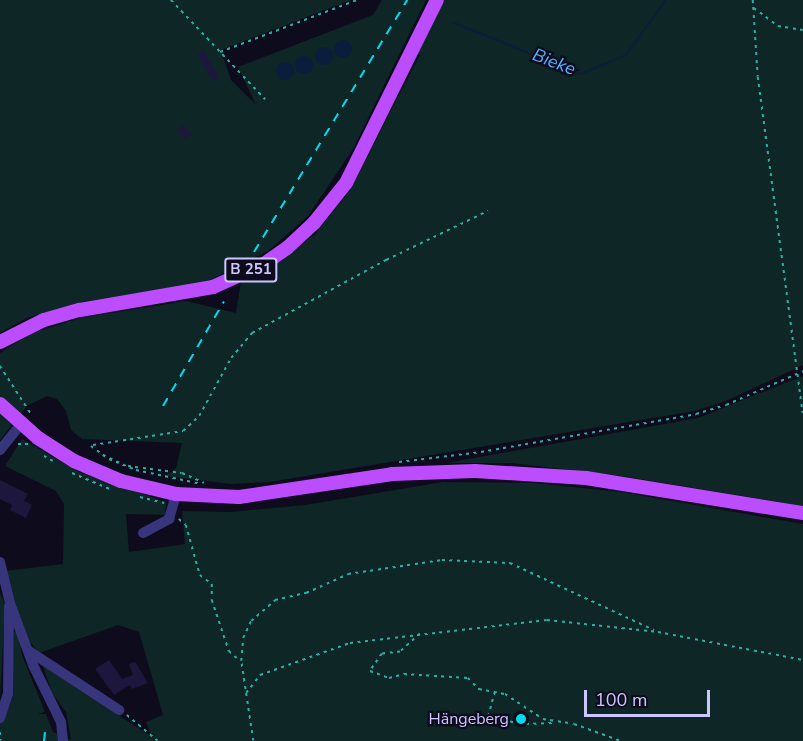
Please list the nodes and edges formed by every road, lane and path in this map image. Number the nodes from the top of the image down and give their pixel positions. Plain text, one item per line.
1 (171, 0) edge
2 (357, 0) edge
3 (437, 0) edge
4 (753, 0) edge
5 (754, 7) junction
6 (803, 30) edge
7 (220, 52) junction
8 (265, 99) dead end
9 (488, 212) dead end
10 (0, 342) edge
11 (0, 366) edge
12 (803, 371) edge
13 (798, 373) junction
14 (799, 384) junction
15 (803, 386) edge
16 (0, 404) edge
17 (803, 413) edge
18 (26, 419) junction
19 (14, 447) dead end
20 (0, 450) edge
21 (390, 463) dead end
22 (59, 465) dead end
23 (127, 467) junction
24 (67, 470) dead end
25 (205, 484) junction
26 (211, 484) dead end
27 (118, 492) dead end
28 (133, 496) dead end
29 (175, 499) junction
30 (803, 513) edge
31 (143, 533) dead end
32 (0, 562) edge
33 (10, 603) junction
34 (423, 632) junction
35 (658, 632) junction
36 (29, 651) junction
37 (803, 660) edge
38 (241, 661) junction
39 (495, 692) junction
40 (246, 693) junction
41 (118, 710) joint
42 (0, 718) edge
43 (555, 723) junction
44 (0, 732) edge
45 (0, 741) edge
46 (63, 741) edge
47 (158, 741) edge
48 (253, 741) edge
49 (621, 741) edge

1 - 7 path
2 - 7 path
3 - 10 main road, B 251
4 - 5 path
5 - 6 path
5 - 13 path
7 - 8 path
9 - 23 path
11 - 18 path
12 - 13 path
13 - 14 path
13 - 21 path
14 - 15 path
14 - 17 path
16 - 18 main road
18 - 20 street
18 - 29 main road
19 - 22 path
23 - 25 path
23 - 25 path
24 - 27 path
25 - 26 path
28 - 29 path
29 - 30 main road
29 - 31 street
29 - 38 path
32 - 33 street
33 - 36 street
33 - 42 street
34 - 35 path
34 - 39 path
34 - 40 path
35 - 37 path
35 - 38 path
36 - 41 street
36 - 46 street
38 - 40 path
39 - 43 path
39 - 43 path
40 - 48 path
41 - 47 path
43 - 49 path
44 - 45 path

